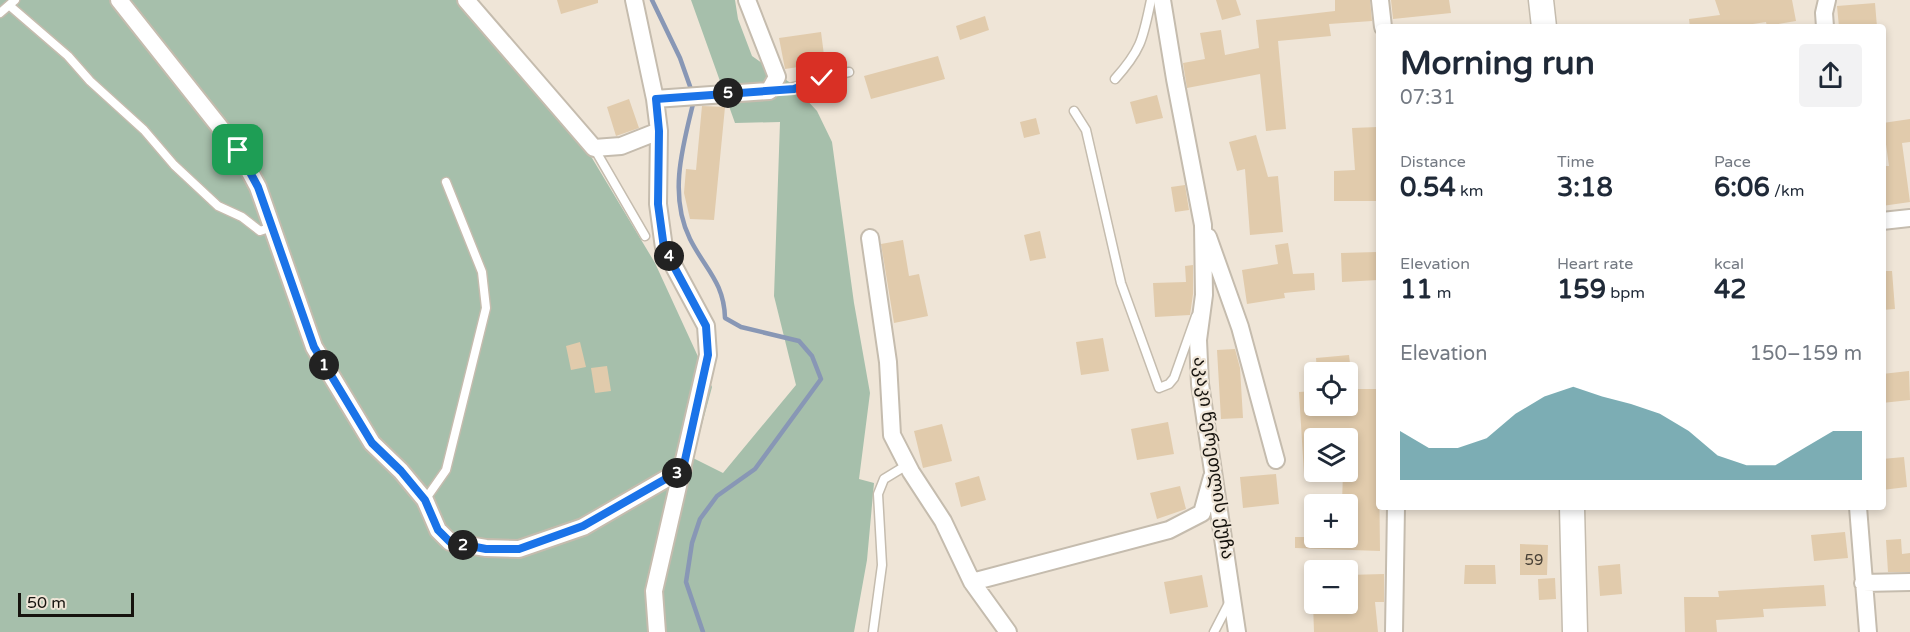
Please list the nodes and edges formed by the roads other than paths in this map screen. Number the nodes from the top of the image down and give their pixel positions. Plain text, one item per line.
1 (119, 0) edge
2 (466, 0) edge
3 (633, 0) edge
4 (747, 0) edge
5 (1152, 0) edge
6 (1162, 0) edge
7 (1380, 0) edge
8 (1541, 0) edge
9 (1827, 0) edge
10 (13, 3) edge
11 (0, 13) edge
12 (1383, 24) edge
13 (1544, 24) edge
14 (1825, 24) edge
15 (849, 72) dead end
16 (1115, 79) dead end
17 (769, 91) junction
18 (656, 99) junction
19 (1074, 111) dead end
20 (659, 131) junction
21 (594, 148) junction
22 (446, 182) dead end
23 (1910, 218) edge
24 (1886, 221) edge
25 (1203, 225) junction
26 (272, 227) junction
27 (645, 236) dead end
28 (870, 238) dead end
29 (1203, 295) junction
30 (1276, 460) dead end
31 (907, 465) junction
32 (683, 469) junction
33 (1213, 472) junction
34 (425, 500) junction
35 (1396, 510) edge
36 (1572, 510) edge
37 (1858, 510) edge
38 (972, 582) junction
39 (1910, 582) edge
40 (1863, 583) junction
41 (1233, 595) junction
42 (1240, 628) edge
43 (657, 632) edge
44 (873, 632) edge
45 (1008, 632) edge
46 (1214, 632) edge
47 (1394, 632) edge
48 (1575, 632) edge
49 (1868, 632) edge

1 - 26 street
2 - 21 street
3 - 18 street
4 - 17 street
5 - 16 lane
6 - 25 street, აკაკი წერეთლის ქუჩა
7 - 12 street
8 - 13 street
9 - 14 street
10 - 11 lane
10 - 26 lane
15 - 17 lane
17 - 18 street
18 - 20 street
19 - 29 lane
20 - 21 street
20 - 32 street
21 - 27 lane
22 - 34 lane
23 - 24 street
25 - 29 street, აკაკი წერეთლის ქუჩა
25 - 30 street
26 - 34 street
28 - 31 street
29 - 33 street, აკაკი წერეთლის ქუჩა
31 - 38 street
31 - 44 lane
32 - 34 street
32 - 43 street
33 - 38 street
33 - 41 street, აკაკი წერეთლის ქუჩა
35 - 47 street
36 - 48 street
37 - 40 street
38 - 45 street
39 - 40 street
40 - 49 street
41 - 42 street, აკაკი წერეთლის ქუჩა
41 - 46 lane

